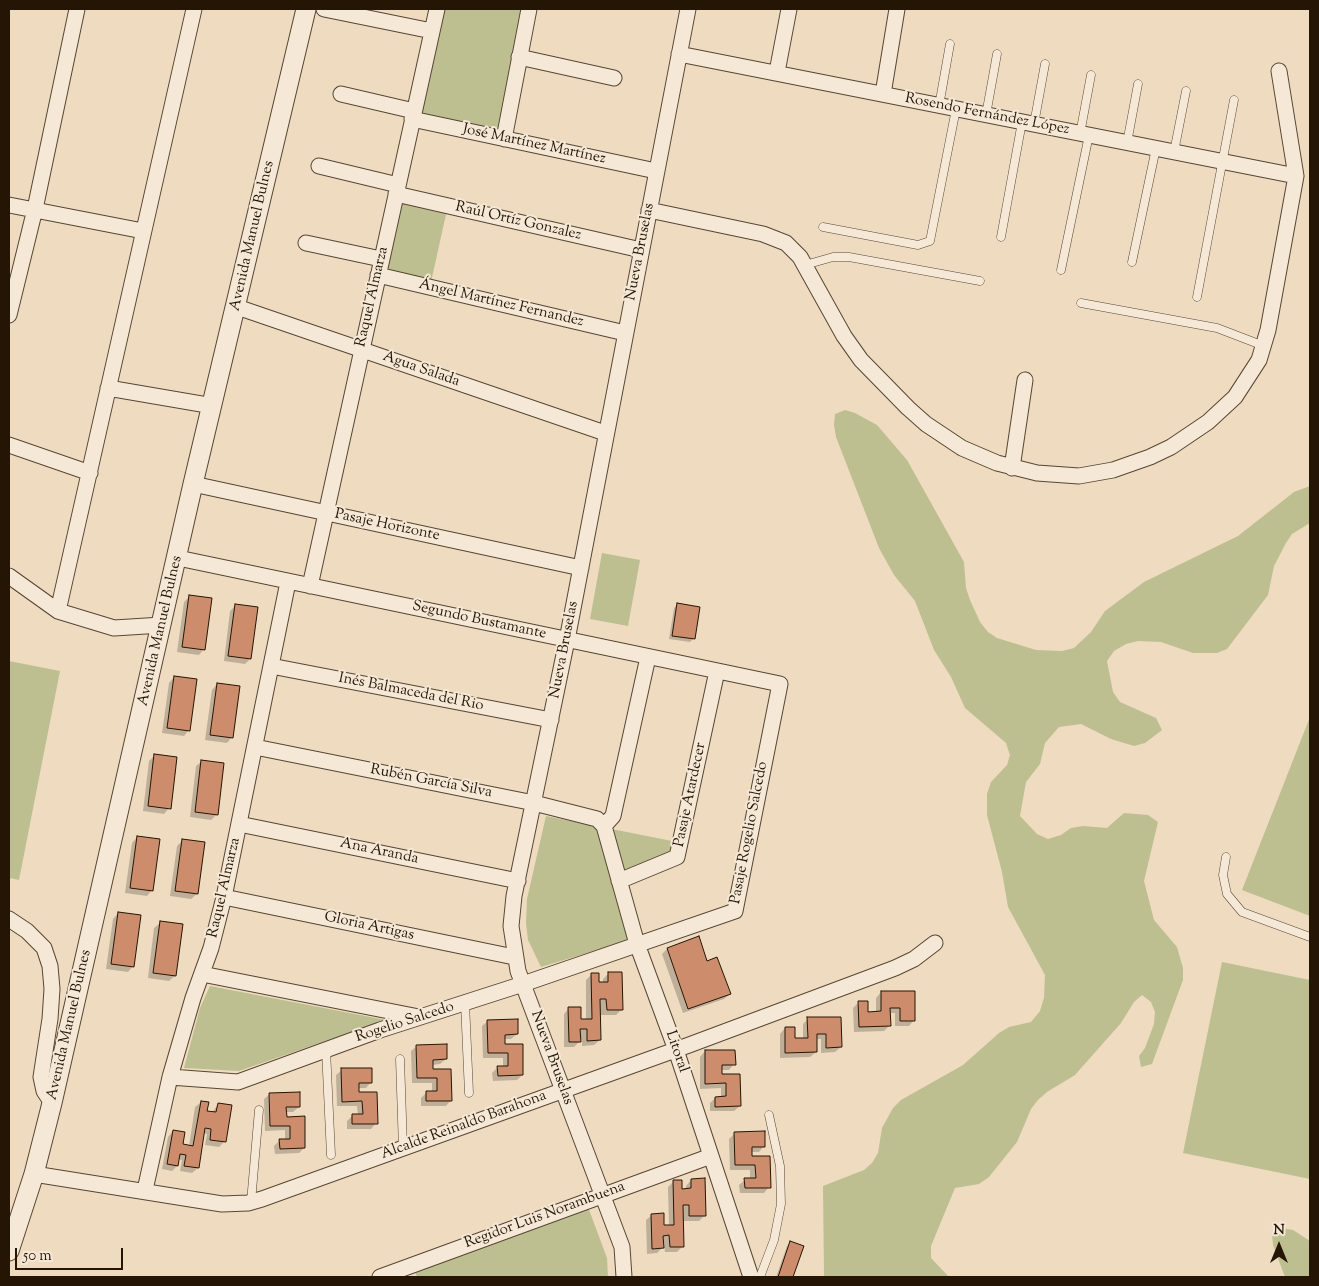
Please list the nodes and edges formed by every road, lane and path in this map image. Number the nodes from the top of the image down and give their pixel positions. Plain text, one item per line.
1 (77, 9) edge
2 (194, 9) edge
3 (306, 9) edge
4 (324, 9) edge
5 (437, 9) edge
6 (529, 9) edge
7 (688, 9) edge
8 (789, 9) edge
9 (897, 9) edge
10 (432, 31) junction
11 (950, 44) dead end
12 (679, 54) junction
13 (997, 54) dead end
14 (519, 57) junction
15 (1045, 64) dead end
16 (1279, 71) dead end
17 (777, 72) junction
18 (1091, 75) dead end
19 (614, 78) dead end
20 (1138, 84) dead end
21 (1186, 91) dead end
22 (341, 94) dead end
23 (884, 94) junction
24 (1234, 100) dead end
25 (939, 106) junction
26 (956, 109) junction
27 (413, 115) junction
28 (986, 115) junction
29 (1028, 123) junction
30 (1085, 134) junction
31 (504, 139) junction
32 (1127, 143) junction
33 (1156, 148) junction
34 (1174, 152) junction
35 (1222, 161) junction
36 (319, 166) dead end
37 (656, 171) junction
38 (1296, 176) junction
39 (397, 190) junction
40 (9, 205) edge
41 (35, 209) junction
42 (649, 210) junction
43 (823, 227) dead end
44 (143, 231) junction
45 (1000, 237) dead end
46 (306, 243) dead end
47 (641, 250) junction
48 (381, 259) junction
49 (1132, 262) dead end
50 (805, 265) junction
51 (1061, 270) dead end
52 (378, 274) junction
53 (980, 281) dead end
54 (1197, 297) dead end
55 (1081, 303) dead end
56 (236, 307) junction
57 (9, 315) edge
58 (625, 334) junction
59 (1264, 346) junction
60 (361, 349) junction
61 (1025, 380) dead end
62 (108, 388) junction
63 (213, 406) junction
64 (606, 433) junction
65 (9, 445) edge
66 (1012, 468) junction
67 (90, 472) junction
68 (193, 484) junction
69 (325, 512) junction
70 (178, 558) junction
71 (581, 568) junction
72 (9, 576) edge
73 (288, 582) junction
74 (310, 586) junction
75 (58, 611) junction
76 (162, 625) junction
77 (567, 640) junction
78 (648, 657) junction
79 (271, 666) junction
80 (717, 671) junction
81 (780, 684) joint
82 (551, 720) junction
83 (255, 747) junction
84 (534, 803) junction
85 (239, 824) junction
86 (604, 826) junction
87 (1226, 857) dead end
88 (518, 881) junction
89 (619, 881) junction
90 (224, 897) junction
91 (9, 919) edge
92 (1310, 937) edge
93 (935, 943) dead end
94 (637, 944) junction
95 (514, 956) junction
96 (202, 974) junction
97 (523, 984) junction
98 (465, 1003) junction
99 (420, 1017) junction
100 (326, 1050) junction
101 (676, 1050) junction
102 (400, 1059) dead end
103 (170, 1077) junction
104 (563, 1090) junction
105 (469, 1094) dead end
106 (52, 1103) junction
107 (259, 1110) dead end
108 (769, 1115) dead end
109 (403, 1148) junction
110 (331, 1155) dead end
111 (710, 1156) junction
112 (34, 1174) junction
113 (145, 1190) junction
114 (601, 1196) junction
115 (251, 1202) junction
116 (9, 1251) edge
117 (380, 1277) edge
118 (624, 1277) edge
119 (751, 1277) edge
120 (760, 1277) edge

1 - 41 street
2 - 44 street
3 - 56 street, Avenida Manuel Bulnes
4 - 10 street
5 - 10 street, Raquel Almarza
6 - 14 street
7 - 12 street, Nueva Bruselas
8 - 17 street
9 - 23 street
10 - 27 street, Raquel Almarza
11 - 25 lane
12 - 17 street, Rosendo Fernández López
12 - 37 street, Nueva Bruselas
13 - 28 lane
14 - 19 street
14 - 31 street
15 - 29 lane
16 - 38 street
17 - 23 street, Rosendo Fernández López
18 - 30 lane
20 - 32 lane
21 - 34 lane
22 - 27 street, José Martínez Martínez
23 - 25 street, Rosendo Fernández López
24 - 35 lane
25 - 26 street, Rosendo Fernández López
26 - 28 street, Rosendo Fernández López
26 - 43 lane
27 - 31 street, José Martínez Martínez
27 - 39 street, Raquel Almarza
28 - 29 street, Rosendo Fernández López
29 - 30 street, Rosendo Fernández López
29 - 45 lane
30 - 32 street, Rosendo Fernández López
30 - 51 lane
31 - 37 street, José Martínez Martínez
32 - 33 street, Rosendo Fernández López
33 - 34 street, Rosendo Fernández López
33 - 49 lane
34 - 35 street, Rosendo Fernández López
35 - 38 street, Rosendo Fernández López
35 - 54 lane
36 - 39 street, Raúl Ortíz Gonzalez
37 - 42 street, Nueva Bruselas
38 - 59 street
39 - 47 street, Raúl Ortíz Gonzalez
39 - 48 street, Raquel Almarza
40 - 41 street
41 - 44 street
41 - 57 street
42 - 47 street, Nueva Bruselas
42 - 50 street
44 - 62 street
46 - 48 street
47 - 58 street, Nueva Bruselas
48 - 52 street, Raquel Almarza
50 - 53 lane
50 - 66 street
52 - 58 street, Ángel Martínez Fernandez
52 - 60 street, Raquel Almarza
55 - 59 lane
56 - 60 street, Agua Salada
56 - 63 street, Avenida Manuel Bulnes
58 - 64 street, Nueva Bruselas
59 - 66 street
60 - 64 street, Agua Salada
60 - 69 street, Raquel Almarza
61 - 66 street
62 - 63 street
62 - 67 street
63 - 68 street, Avenida Manuel Bulnes
64 - 71 street, Nueva Bruselas
65 - 67 street
67 - 75 street
68 - 69 street, Pasaje Horizonte
68 - 70 street, Avenida Manuel Bulnes
69 - 71 street, Pasaje Horizonte
69 - 74 street, Raquel Almarza
70 - 73 street, Segundo Bustamante
70 - 76 street, Avenida Manuel Bulnes
71 - 77 street, Nueva Bruselas
72 - 75 street
73 - 74 street, Segundo Bustamante
73 - 79 street, Raquel Almarza
74 - 77 street, Segundo Bustamante
75 - 76 street
76 - 106 street, Avenida Manuel Bulnes
77 - 78 street, Segundo Bustamante
77 - 82 street, Nueva Bruselas
78 - 80 street, Segundo Bustamante
78 - 86 street
79 - 82 street, Inés Balmaceda del Rio
79 - 83 street, Raquel Almarza
80 - 81 street, Segundo Bustamante
80 - 89 street, Pasaje Atardecer
81 - 94 street, Pasaje Rogelio Salcedo
82 - 84 street, Nueva Bruselas
83 - 84 street, Rubén García Silva
83 - 85 street, Raquel Almarza
84 - 86 street, Rubén García Silva
84 - 88 street, Nueva Bruselas
85 - 88 street, Ana Aranda
85 - 90 street, Raquel Almarza
86 - 89 street, Litoral
87 - 92 lane
88 - 95 street, Nueva Bruselas
89 - 94 street, Litoral
90 - 95 street, Gloria Artigas
90 - 96 street, Raquel Almarza
91 - 106 street
93 - 101 street, Alcalde Reinaldo Barahona
94 - 97 street, Rogelio Salcedo
94 - 101 street, Litoral
95 - 97 street, Nueva Bruselas
96 - 99 street
96 - 103 street, Raquel Almarza
97 - 98 street, Rogelio Salcedo
97 - 104 street, Nueva Bruselas
98 - 99 street, Rogelio Salcedo
98 - 105 lane
99 - 100 street, Rogelio Salcedo
100 - 103 street, Rogelio Salcedo
100 - 110 lane
101 - 104 street, Alcalde Reinaldo Barahona
101 - 111 street, Litoral
102 - 109 lane
103 - 113 street, Raquel Almarza
104 - 109 street, Alcalde Reinaldo Barahona
104 - 114 street, Nueva Bruselas
106 - 112 street, Avenida Manuel Bulnes
107 - 115 lane
108 - 120 lane
109 - 115 street, Alcalde Reinaldo Barahona
111 - 114 street, Regidor Luis Norambuena
111 - 119 street, Litoral
112 - 113 street, Alcalde Reinaldo Barahona
112 - 116 street, Avenida Manuel Bulnes
113 - 115 street, Alcalde Reinaldo Barahona
114 - 117 street, Regidor Luis Norambuena
114 - 118 street, Nueva Bruselas

